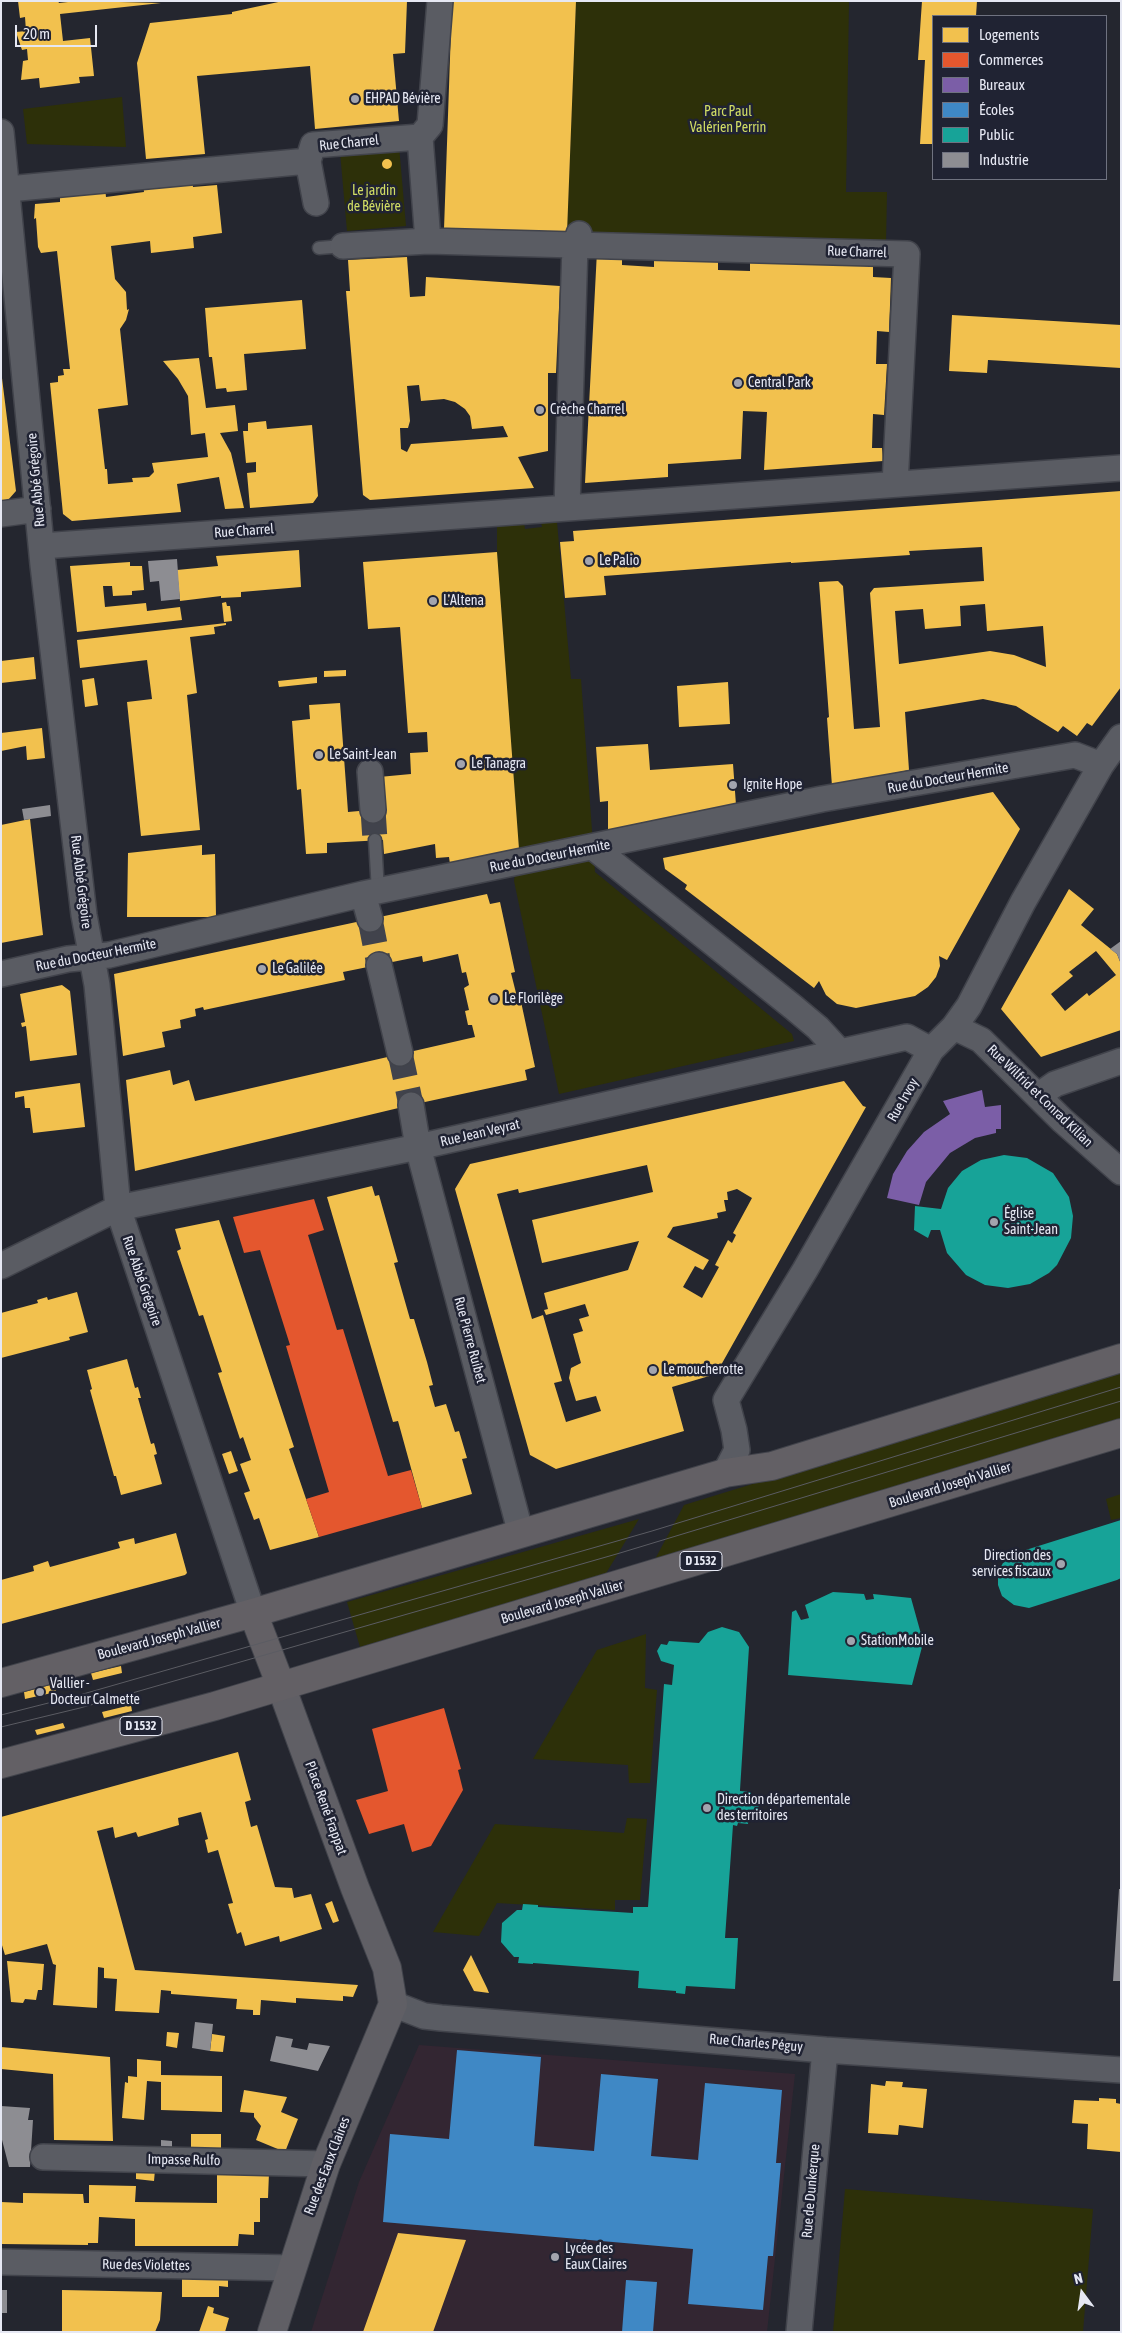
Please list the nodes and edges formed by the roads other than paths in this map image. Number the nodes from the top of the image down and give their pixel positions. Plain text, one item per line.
1 (440, 1) edge
2 (1, 132) edge
3 (420, 138) junction
4 (308, 161) junction
5 (8, 189) junction
6 (316, 207) dead end
7 (6, 228) edge
8 (577, 239) junction
9 (428, 241) junction
10 (331, 247) dead end
11 (1121, 468) edge
12 (894, 484) junction
13 (567, 508) junction
14 (38, 509) junction
15 (1, 514) edge
16 (42, 546) junction
17 (1121, 737) edge
18 (1101, 765) junction
19 (370, 772) dead end
20 (373, 810) tunnel mouth
21 (375, 840) tunnel mouth
22 (593, 847) junction
23 (371, 893) junction
24 (370, 919) tunnel mouth
25 (92, 956) junction
26 (379, 964) tunnel mouth
27 (1, 974) edge
28 (954, 1027) junction
29 (931, 1050) junction
30 (840, 1052) junction
31 (400, 1053) tunnel mouth
32 (1121, 1061) edge
33 (1038, 1096) junction
34 (411, 1105) tunnel mouth
35 (418, 1147) junction
36 (1121, 1172) edge
37 (118, 1208) junction
38 (1, 1266) edge
39 (1121, 1358) edge
40 (1121, 1434) edge
41 (725, 1473) junction
42 (521, 1534) junction
43 (253, 1613) junction
44 (1, 1683) edge
45 (280, 1686) junction
46 (1, 1764) edge
47 (393, 2004) junction
48 (824, 2050) junction
49 (1121, 2070) edge
50 (43, 2156) dead end
51 (326, 2164) junction
52 (1, 2262) edge
53 (291, 2268) junction
54 (272, 2332) edge
55 (799, 2332) edge

1 - 3 street
2 - 5 street, Rue Abbé Grégoire
3 - 4 street, Rue Charrel
3 - 9 street
4 - 5 street, Rue Charrel
4 - 6 street
5 - 7 street, Rue Abbé Grégoire
7 - 14 street, Rue Abbé Grégoire
8 - 9 street, Rue Charrel
8 - 12 street, Rue Charrel
8 - 13 street
9 - 10 street, Rue Charrel
11 - 12 street, Rue Charrel
12 - 13 street, Rue Charrel
13 - 16 street, Rue Charrel
14 - 15 street
14 - 16 street, Rue Abbé Grégoire
16 - 25 street, Rue Abbé Grégoire
17 - 18 street, Rue Irvoy
18 - 22 street, Rue du Docteur Hermite
18 - 28 street, Rue Irvoy
19 - 20 street
21 - 23 lane
22 - 23 street, Rue du Docteur Hermite
22 - 30 street
23 - 24 street
23 - 25 street, Rue du Docteur Hermite
25 - 27 street, Rue du Docteur Hermite
25 - 37 street, Rue Abbé Grégoire
26 - 31 street
28 - 29 street, Rue Irvoy
28 - 33 street, Rue Wilfrid et Conrad Kilian
29 - 30 street, Rue Jean Veyrat
29 - 41 street, Rue Irvoy
30 - 35 street, Rue Jean Veyrat
32 - 33 street
33 - 36 street, Rue Wilfrid et Conrad Kilian
34 - 35 street, Rue Pierre Ruibet
35 - 37 street, Rue Jean Veyrat
35 - 42 street, Rue Pierre Ruibet
37 - 38 street, Rue Jean Veyrat
37 - 43 street, Rue Abbé Grégoire
39 - 41 main road, Boulevard Joseph Vallier
40 - 45 main road, Boulevard Joseph Vallier / D 1532
41 - 42 main road, Boulevard Joseph Vallier
42 - 43 main road, Boulevard Joseph Vallier
43 - 44 main road, Boulevard Joseph Vallier
43 - 45 main road, Place René Frappat
45 - 46 main road, Boulevard Joseph Vallier / D 1532
45 - 47 street, Place René Frappat
47 - 48 street, Rue Charles Péguy
47 - 51 street, Rue des Eaux Claires
48 - 49 street, Rue Charles Péguy
48 - 55 street, Rue de Dunkerque
50 - 51 street, Impasse Rulfo
51 - 53 street, Rue des Eaux Claires
52 - 53 street, Rue des Violettes
53 - 54 street, Rue des Eaux Claires

